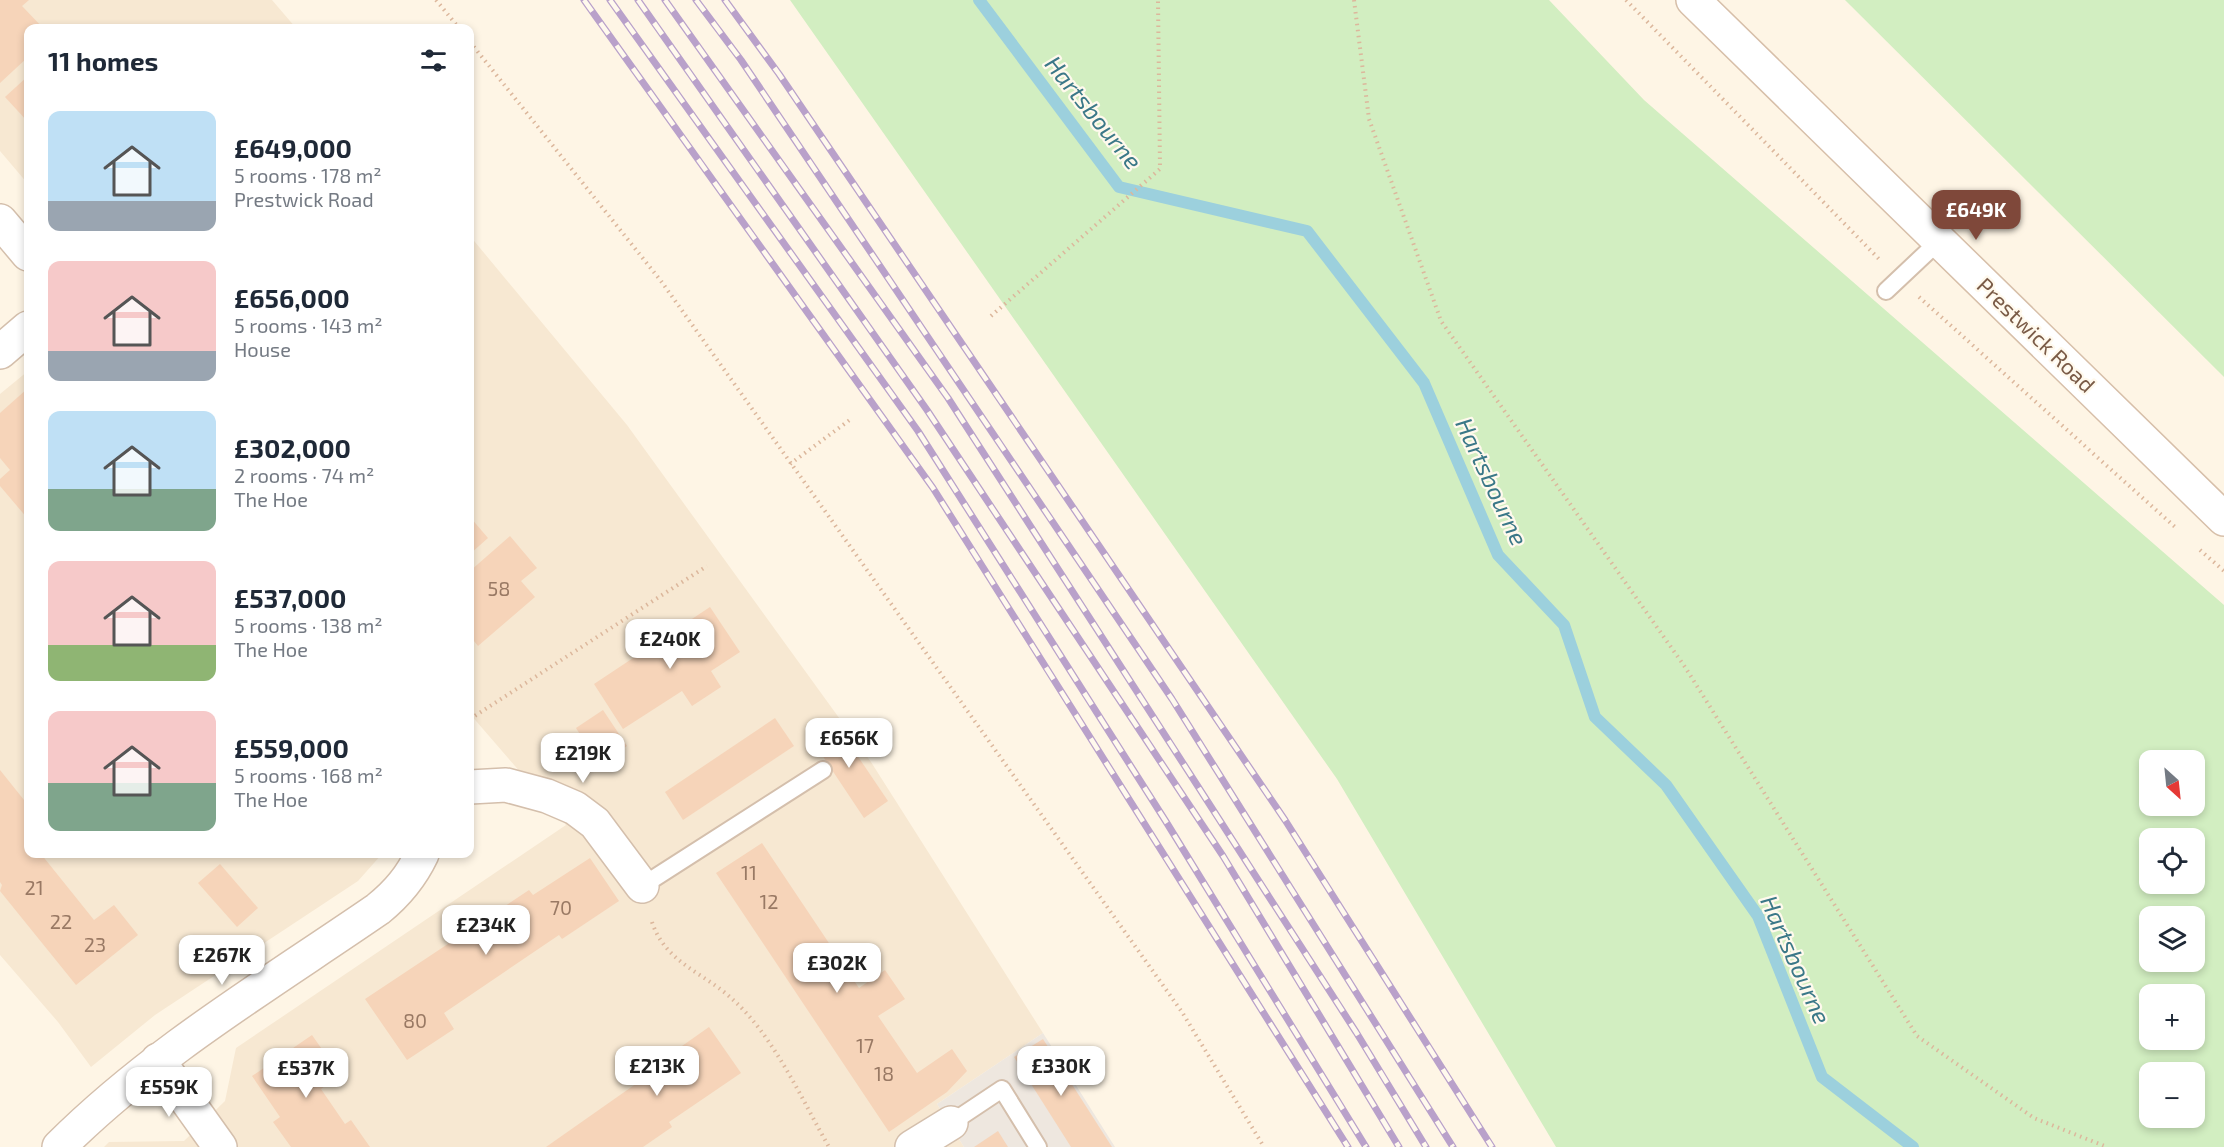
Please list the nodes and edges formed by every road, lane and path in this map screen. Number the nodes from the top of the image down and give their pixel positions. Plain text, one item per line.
1 (436, 0) edge
2 (1158, 0) edge
3 (1354, 0) edge
4 (1693, 0) edge
5 (456, 24) edge
6 (474, 47) edge
7 (0, 221) edge
8 (1939, 241) junction
9 (24, 249) edge
10 (1886, 291) dead end
11 (991, 316) dead end
12 (24, 331) edge
13 (0, 352) edge
14 (851, 419) dead end
15 (790, 464) junction
16 (2224, 519) edge
17 (707, 566) dead end
18 (474, 716) edge
19 (823, 770) dead end
20 (474, 787) edge
21 (420, 858) edge
22 (642, 886) junction
23 (158, 1060) junction
24 (951, 1123) joint
25 (59, 1147) edge
26 (220, 1147) edge
27 (829, 1147) edge
28 (912, 1147) edge
29 (1038, 1147) edge
30 (1264, 1147) edge
31 (2107, 1147) edge

1 - 5 path
2 - 11 path
3 - 31 path
4 - 8 street, Prestwick Road
6 - 15 path
7 - 9 street
8 - 10 lane
8 - 16 street, Prestwick Road
12 - 13 street
14 - 15 path
15 - 30 path
17 - 18 path
19 - 22 lane
20 - 22 street
21 - 23 street
22 - 27 path
23 - 25 street
23 - 26 street
24 - 28 street
24 - 29 lane

